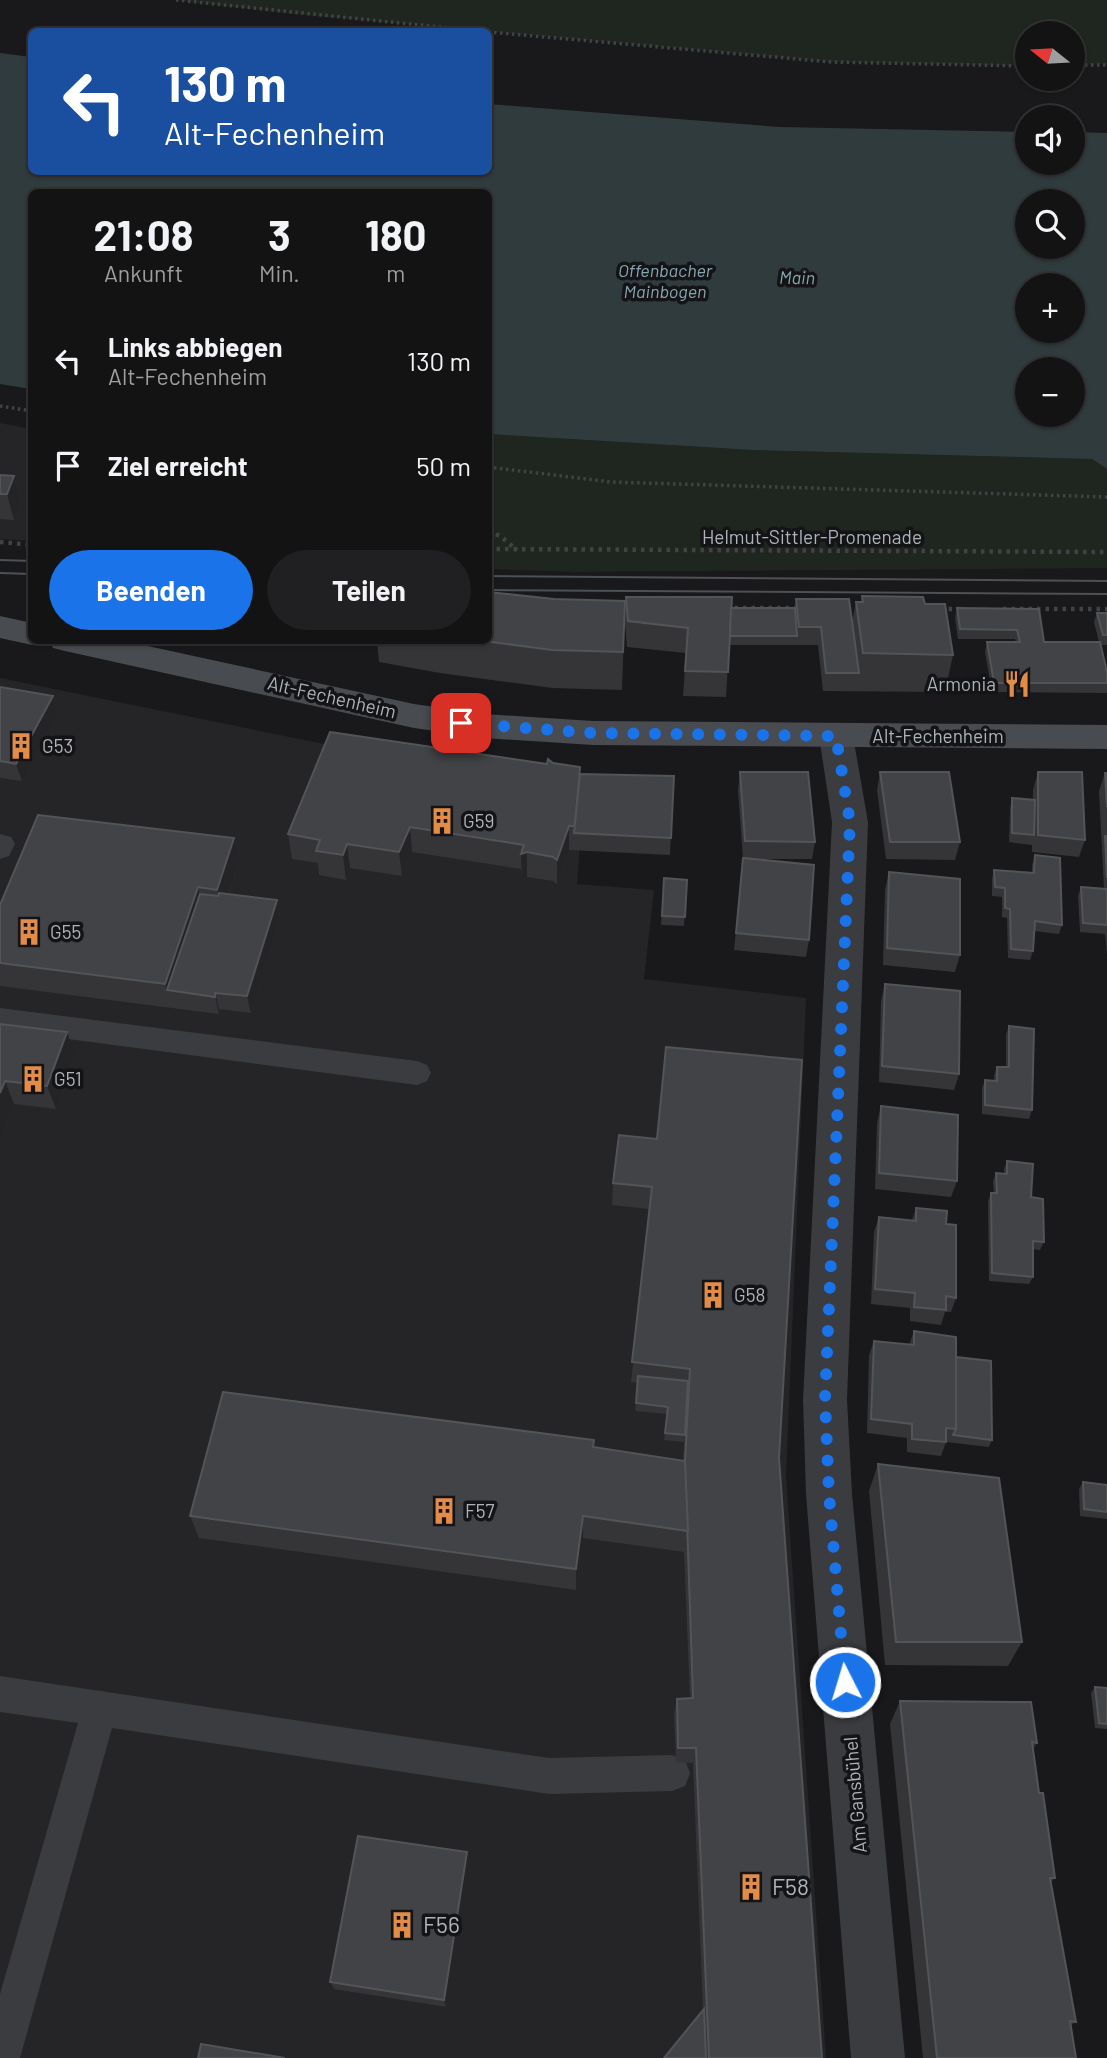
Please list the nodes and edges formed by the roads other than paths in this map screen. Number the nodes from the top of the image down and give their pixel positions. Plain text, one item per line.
1 (0, 627) edge
2 (28, 633) edge
3 (83, 644) edge
4 (836, 736) junction
5 (1107, 737) edge
6 (0, 844) edge
7 (0, 849) edge
8 (0, 1019) edge
9 (417, 1073) dead end
10 (0, 1694) edge
11 (100, 1709) junction
12 (672, 1773) dead end
13 (1, 2058) edge
14 (878, 2058) edge

1 - 2 street
3 - 4 street, Alt-Fechenheim
4 - 5 street, Alt-Fechenheim
4 - 14 street, Am Gansbühel
6 - 7 lane
8 - 9 lane
10 - 11 lane
11 - 12 lane
11 - 13 lane

